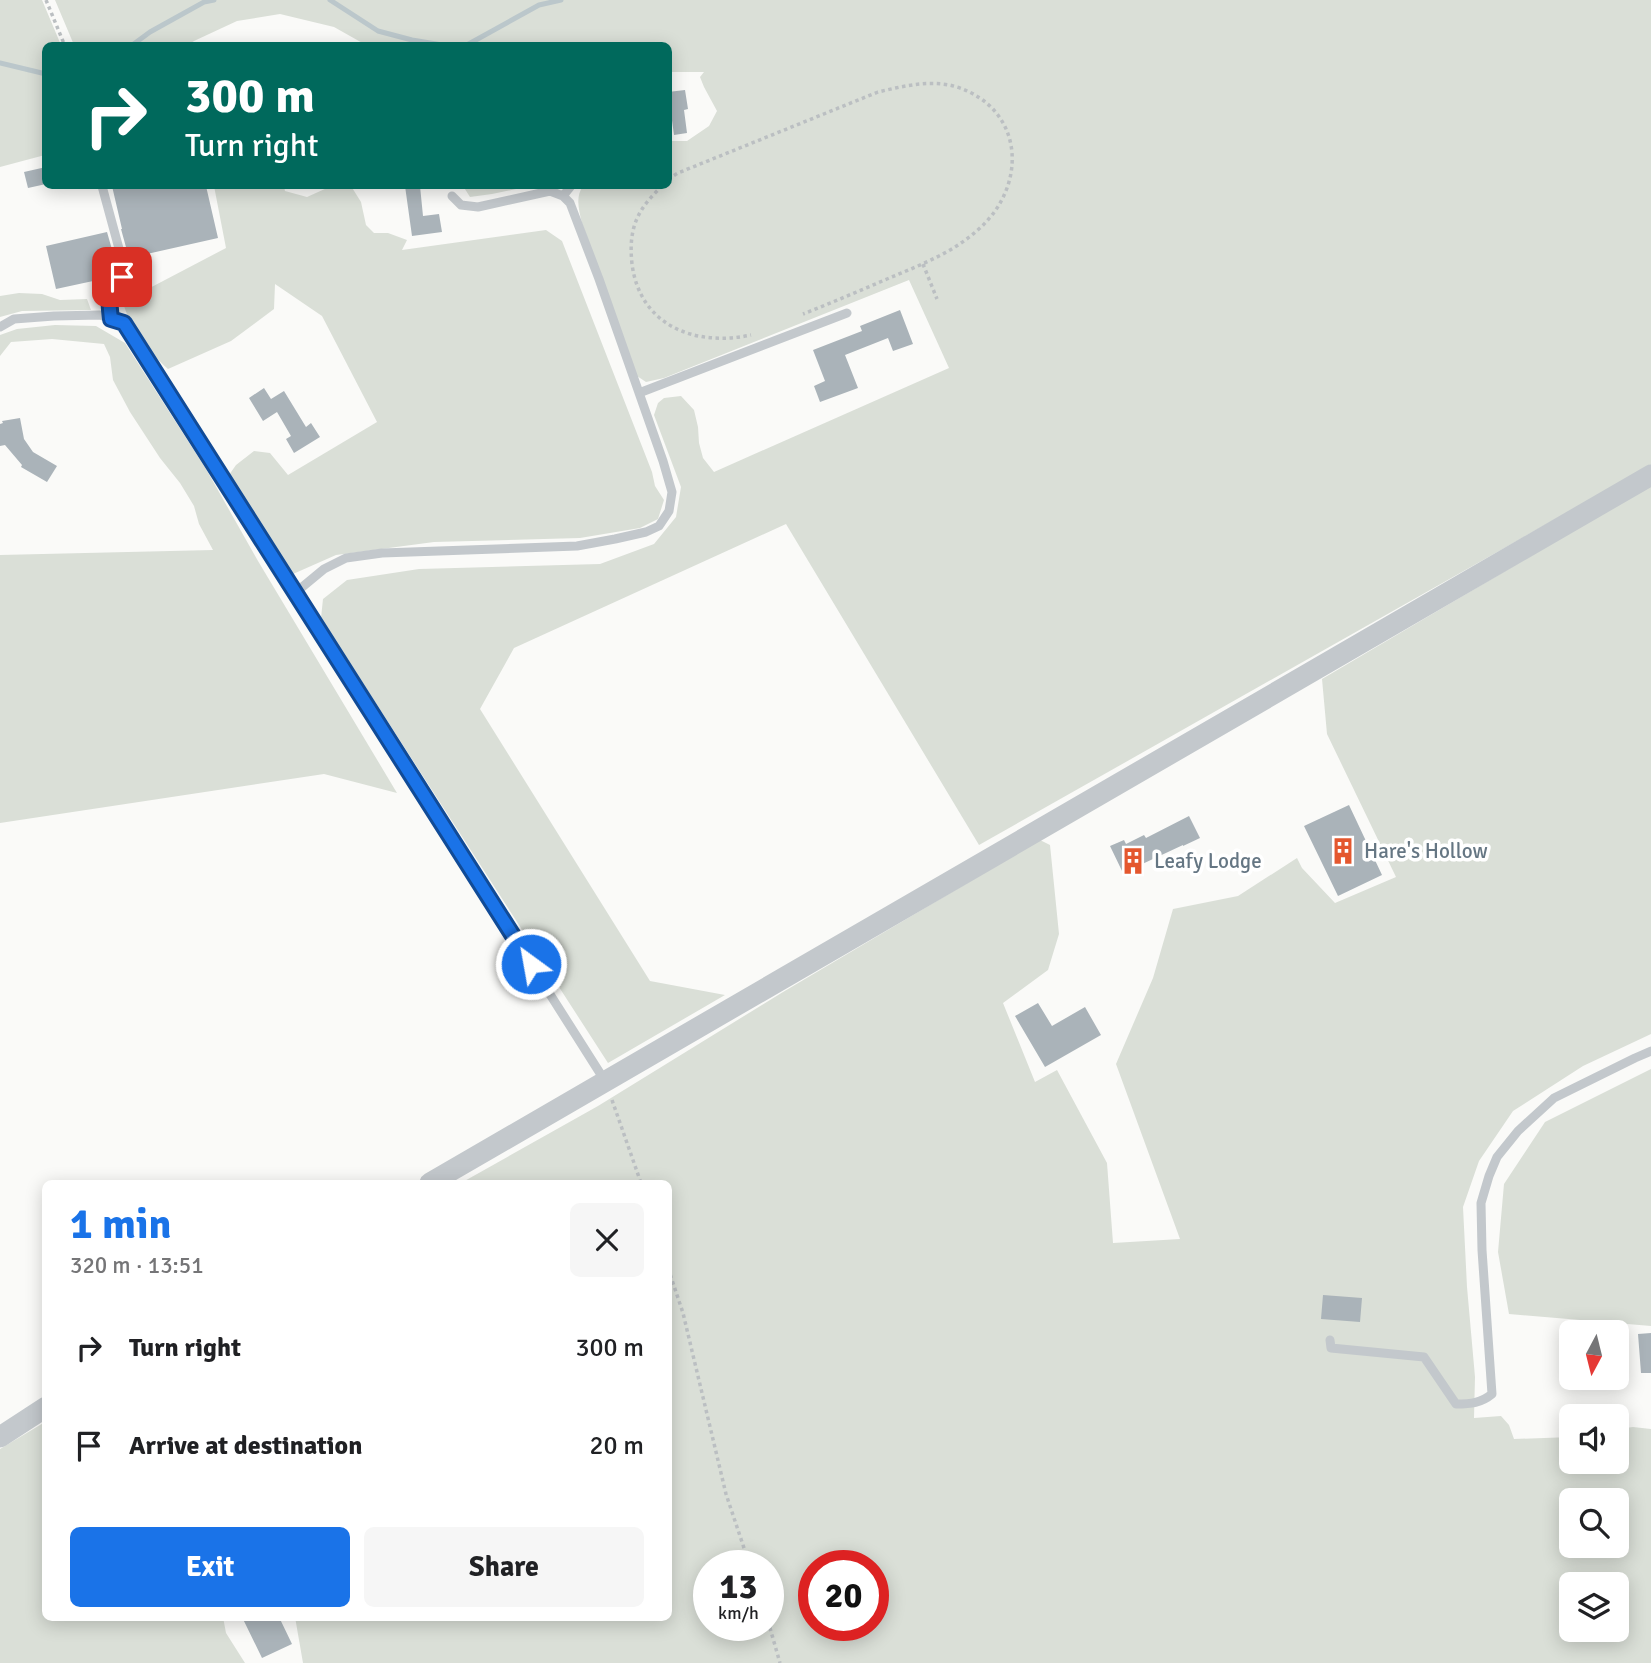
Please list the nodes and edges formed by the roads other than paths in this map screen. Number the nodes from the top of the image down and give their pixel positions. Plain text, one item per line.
1 (103, 189) edge
2 (569, 189) edge
3 (452, 196) dead end
4 (563, 196) junction
5 (847, 313) dead end
6 (111, 319) junction
7 (0, 327) edge
8 (639, 393) junction
9 (1651, 475) edge
10 (295, 593) junction
11 (1651, 1051) edge
12 (605, 1081) junction
13 (435, 1180) edge
14 (1330, 1340) dead end
15 (42, 1410) edge
16 (0, 1437) edge

1 - 6 lane
2 - 4 lane
3 - 4 lane
4 - 8 lane
5 - 8 lane
6 - 7 lane
6 - 10 lane
8 - 10 lane
9 - 12 street
10 - 12 lane
11 - 14 lane
12 - 13 street
15 - 16 street

